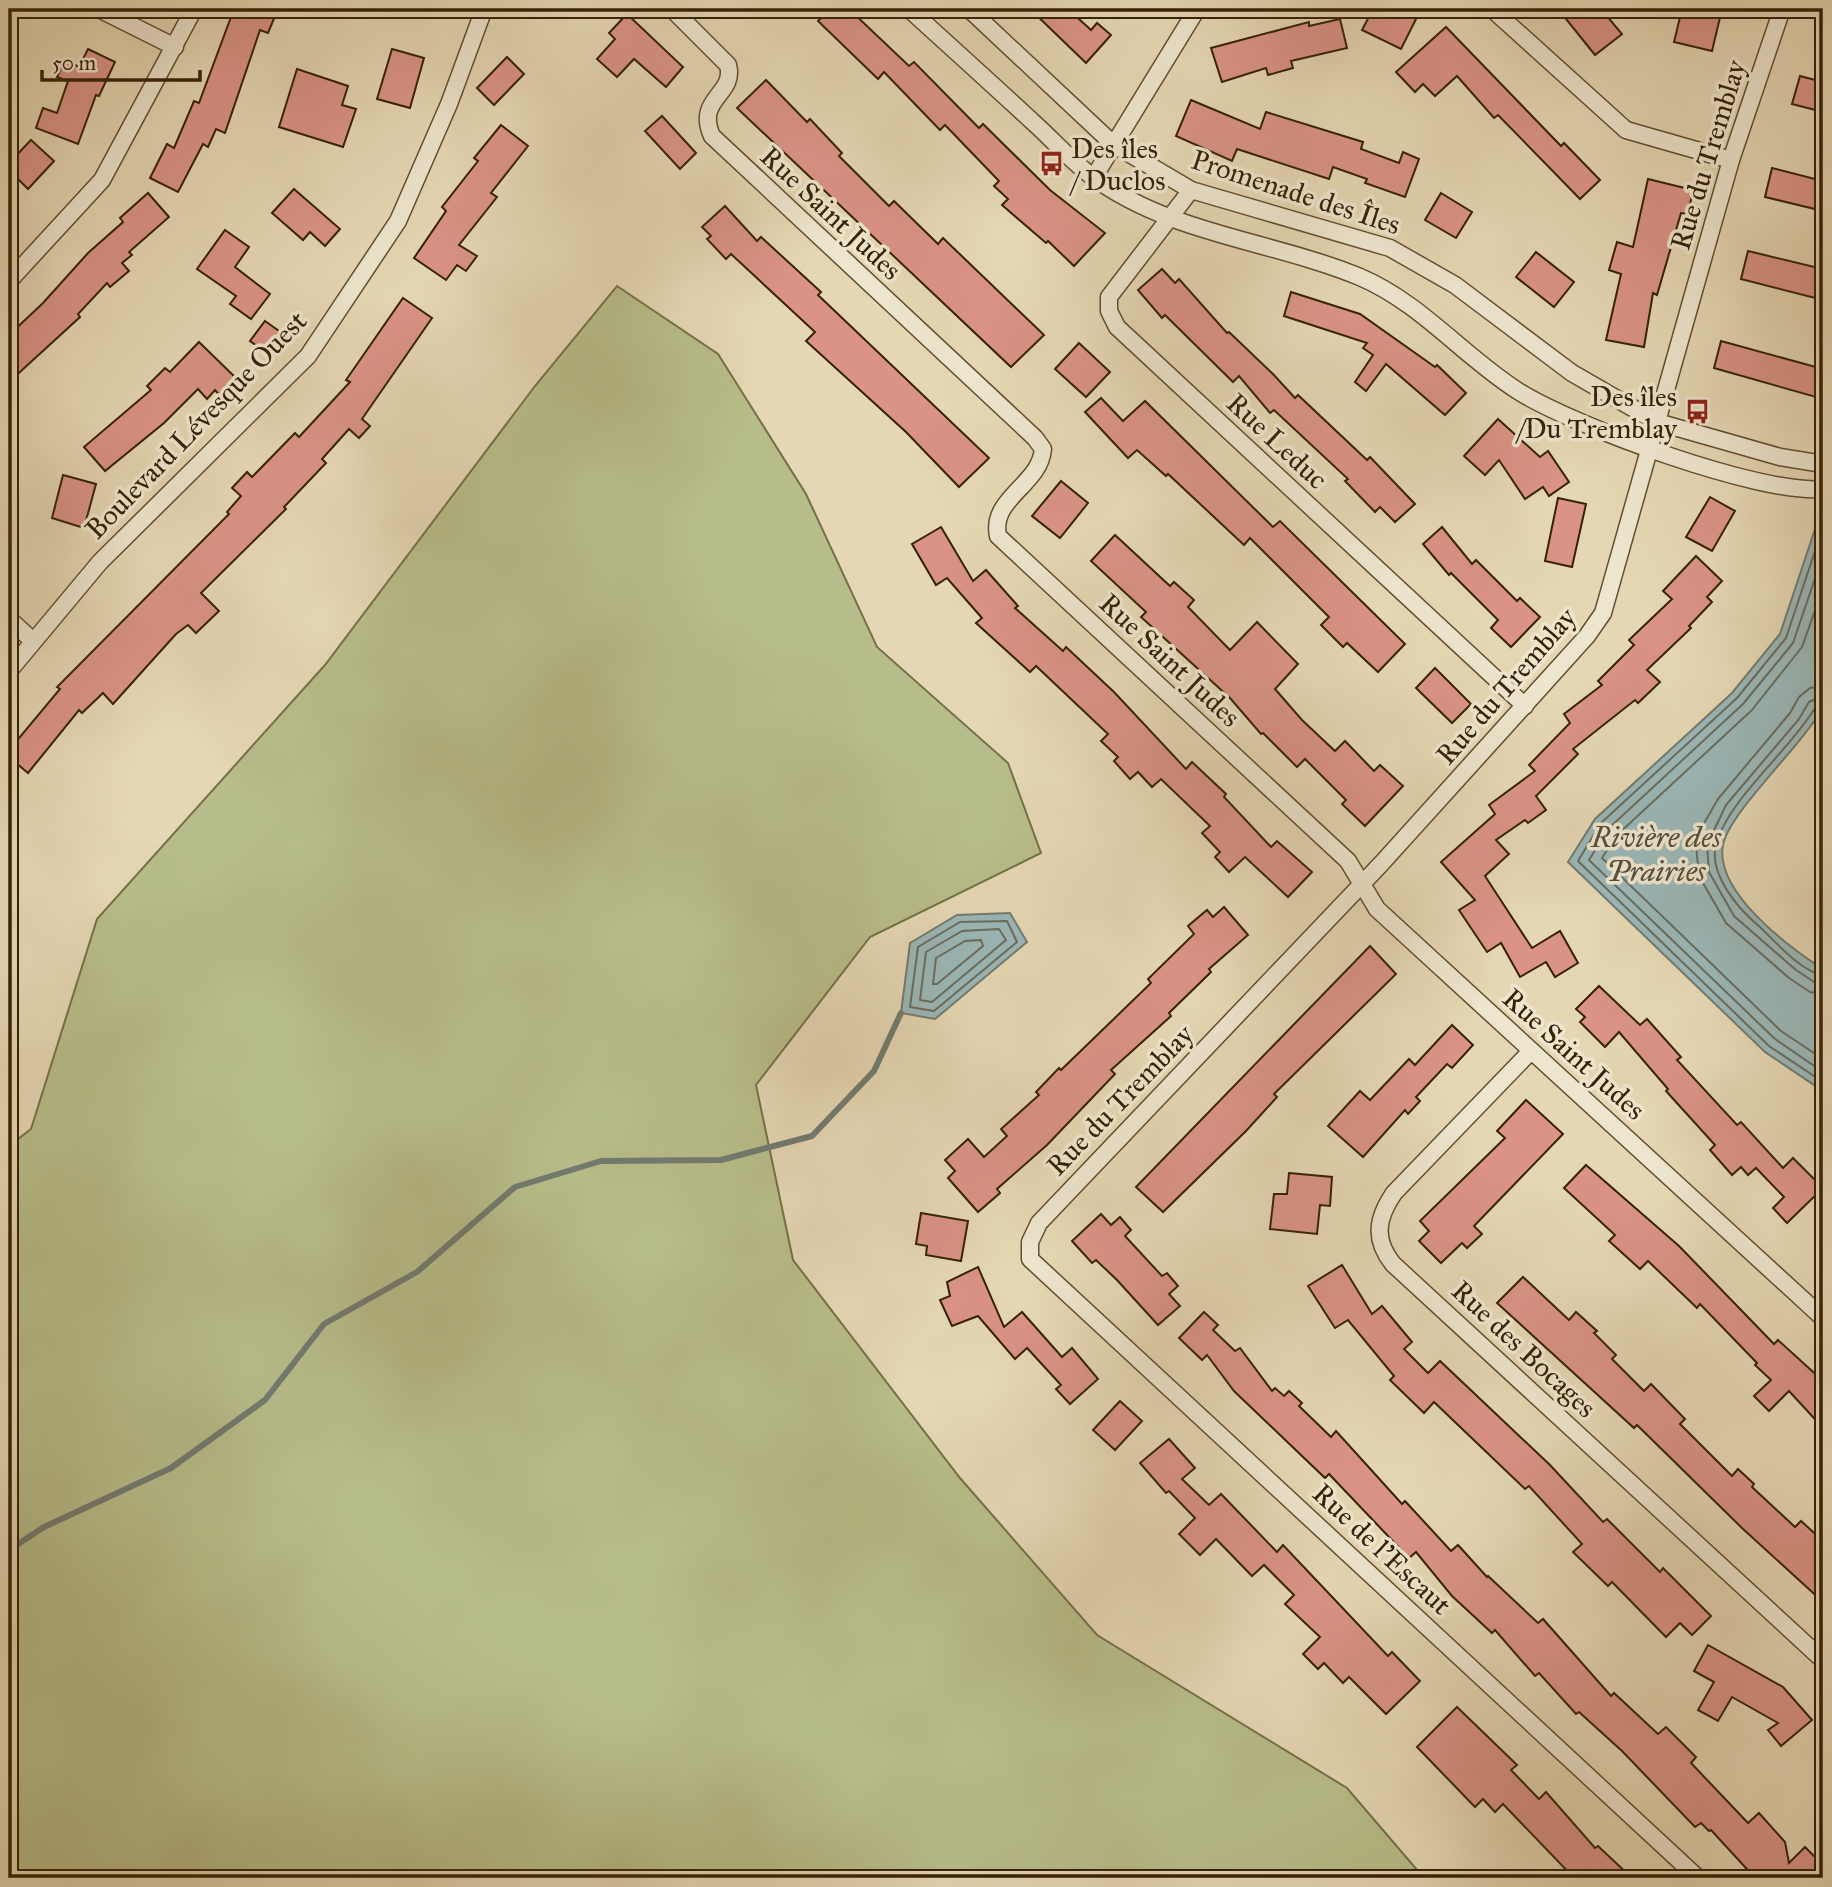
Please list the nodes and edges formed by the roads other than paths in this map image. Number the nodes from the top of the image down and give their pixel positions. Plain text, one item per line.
1 (99, 9) edge
2 (194, 9) edge
3 (484, 9) edge
4 (672, 9) edge
5 (909, 9) edge
6 (969, 9) edge
7 (1197, 9) edge
8 (1492, 9) edge
9 (1782, 9) edge
10 (175, 47) junction
11 (1113, 144) junction
12 (1731, 160) junction
13 (1094, 177) junction
14 (1191, 190) junction
15 (1167, 217) junction
16 (9, 281) edge
17 (1657, 422) junction
18 (1650, 447) junction
19 (1823, 464) edge
20 (1822, 490) edge
21 (9, 619) edge
22 (33, 641) junction
23 (9, 671) edge
24 (1525, 706) junction
25 (1362, 884) junction
26 (1531, 1051) junction
27 (1030, 1259) joint
28 (1823, 1318) edge
29 (1823, 1660) edge
30 (1698, 1878) edge

1 - 10 street
2 - 10 street
3 - 22 street, Boulevard Lévesque Ouest
4 - 25 street, Rue Saint Judes
5 - 13 street
6 - 11 street, Promenade des Îles
7 - 11 street
8 - 12 street
9 - 12 street, Rue du Tremblay
10 - 16 street
11 - 13 street
11 - 14 street, Promenade des Îles
12 - 17 street, Rue du Tremblay
13 - 15 street
14 - 15 street, Rue Leduc
14 - 17 street, Promenade des Îles
15 - 18 street
15 - 24 street, Rue Leduc
17 - 18 street, Rue du Tremblay
17 - 19 street, Promenade des Îles
18 - 20 street
18 - 24 street, Rue du Tremblay
21 - 22 street
22 - 23 street, Boulevard Lévesque Ouest
24 - 25 street, Rue du Tremblay
25 - 26 street, Rue Saint Judes
25 - 27 street, Rue du Tremblay
26 - 28 street, Rue Saint Judes
26 - 29 street, Rue des Bocages
27 - 30 street, Rue de l'Escaut

